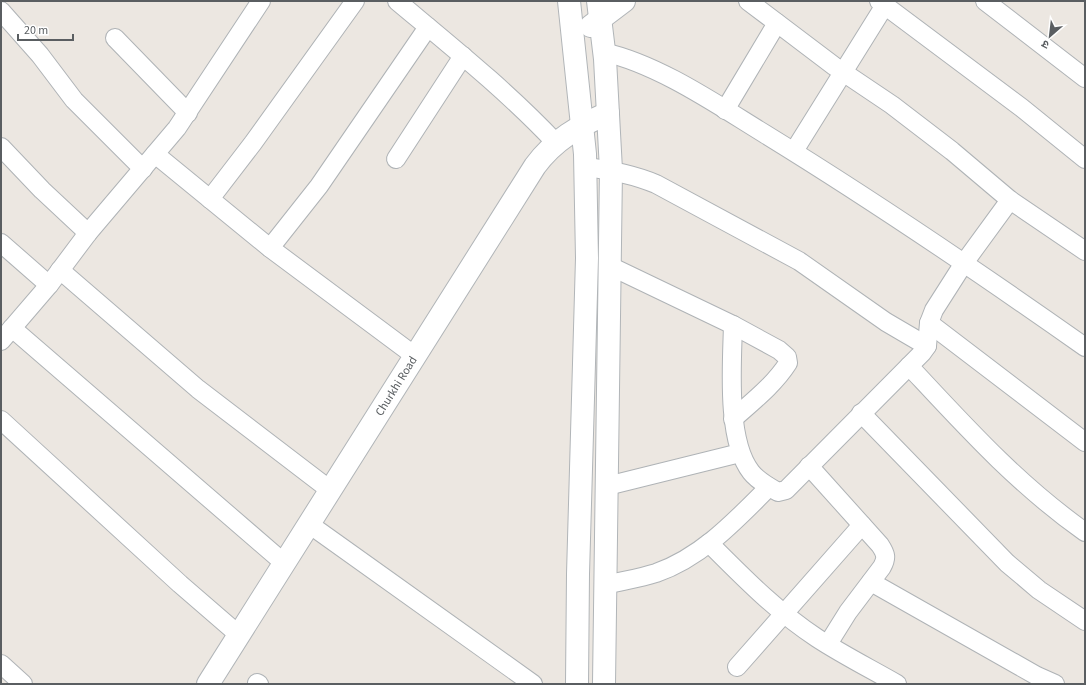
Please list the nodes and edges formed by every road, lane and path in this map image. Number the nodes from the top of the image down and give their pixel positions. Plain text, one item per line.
1 (261, 1) edge
2 (355, 1) edge
3 (397, 1) edge
4 (569, 1) edge
5 (624, 1) edge
6 (748, 1) edge
7 (985, 1) edge
8 (882, 3) edge
9 (599, 10) edge
10 (1, 11) edge
11 (777, 23) junction
12 (428, 27) junction
13 (574, 36) junction
14 (116, 38) dead end
15 (604, 52) junction
16 (463, 56) junction
17 (842, 71) junction
18 (1085, 78) edge
19 (725, 110) junction
20 (188, 113) junction
21 (608, 113) junction
22 (582, 124) junction
23 (556, 143) junction
24 (1, 147) edge
25 (794, 151) junction
26 (155, 154) junction
27 (396, 159) dead end
28 (1085, 159) edge
29 (585, 167) junction
30 (143, 169) junction
31 (611, 170) junction
32 (210, 199) junction
33 (1010, 200) junction
34 (88, 233) junction
35 (1, 243) edge
36 (270, 248) junction
37 (1085, 250) edge
38 (964, 263) junction
39 (610, 266) junction
40 (60, 270) junction
41 (48, 285) junction
42 (929, 323) junction
43 (733, 325) junction
44 (6, 334) edge
45 (927, 346) junction
46 (1085, 347) edge
47 (415, 356) junction
48 (908, 366) junction
49 (861, 413) junction
50 (733, 419) junction
51 (1, 420) edge
52 (1085, 442) edge
53 (740, 453) junction
54 (809, 466) junction
55 (607, 486) junction
56 (769, 487) junction
57 (330, 490) junction
58 (309, 524) junction
59 (862, 525) junction
60 (1085, 532) edge
61 (709, 543) junction
62 (284, 563) junction
63 (871, 582) junction
64 (606, 585) junction
65 (784, 614) junction
66 (1085, 621) edge
67 (239, 635) junction
68 (828, 644) junction
69 (1, 664) edge
70 (737, 666) dead end
71 (23, 684) edge
72 (208, 684) edge
73 (533, 684) edge
74 (577, 684) edge
75 (604, 684) edge
76 (897, 684) edge
77 (1055, 684) edge

1 - 20 street
2 - 32 street
3 - 12 street
4 - 13 street
5 - 9 street
6 - 11 street
7 - 18 street
8 - 17 street
8 - 28 street
9 - 13 street
9 - 15 street
10 - 30 street
11 - 17 street
11 - 19 street
12 - 16 street
12 - 36 street
13 - 22 street
14 - 20 street
15 - 19 street
15 - 21 street
16 - 23 street
16 - 27 street
17 - 25 street
17 - 33 street
19 - 25 street
20 - 26 street
21 - 22 street, Churkhi Road
21 - 31 street
22 - 23 street, Churkhi Road
22 - 29 street
23 - 47 street, Churkhi Road
24 - 34 street
25 - 38 street
26 - 30 street
26 - 32 street
29 - 31 street
29 - 74 street
30 - 34 street
31 - 39 street
31 - 45 street
32 - 36 street
33 - 37 street
33 - 38 street
34 - 40 street
35 - 41 street
36 - 47 street
38 - 42 street
38 - 46 street
39 - 43 street
39 - 55 street
40 - 41 street
40 - 57 street
41 - 44 street
42 - 45 street
42 - 52 street
43 - 50 street
43 - 50 street
44 - 62 street
45 - 48 street
47 - 57 street, Churkhi Road
48 - 49 street
48 - 60 street
49 - 54 street
49 - 66 street
50 - 53 street
51 - 67 street
53 - 55 street
53 - 56 street
54 - 56 street
54 - 59 street
55 - 64 street
56 - 61 street
57 - 58 street, Churkhi Road
58 - 62 street, Churkhi Road
58 - 73 street
59 - 63 street
59 - 65 street
61 - 64 street
61 - 65 street
62 - 67 street, Churkhi Road
63 - 68 street
63 - 77 street
64 - 75 street
65 - 68 street
65 - 70 street
67 - 72 street, Churkhi Road
68 - 76 street
69 - 71 street

